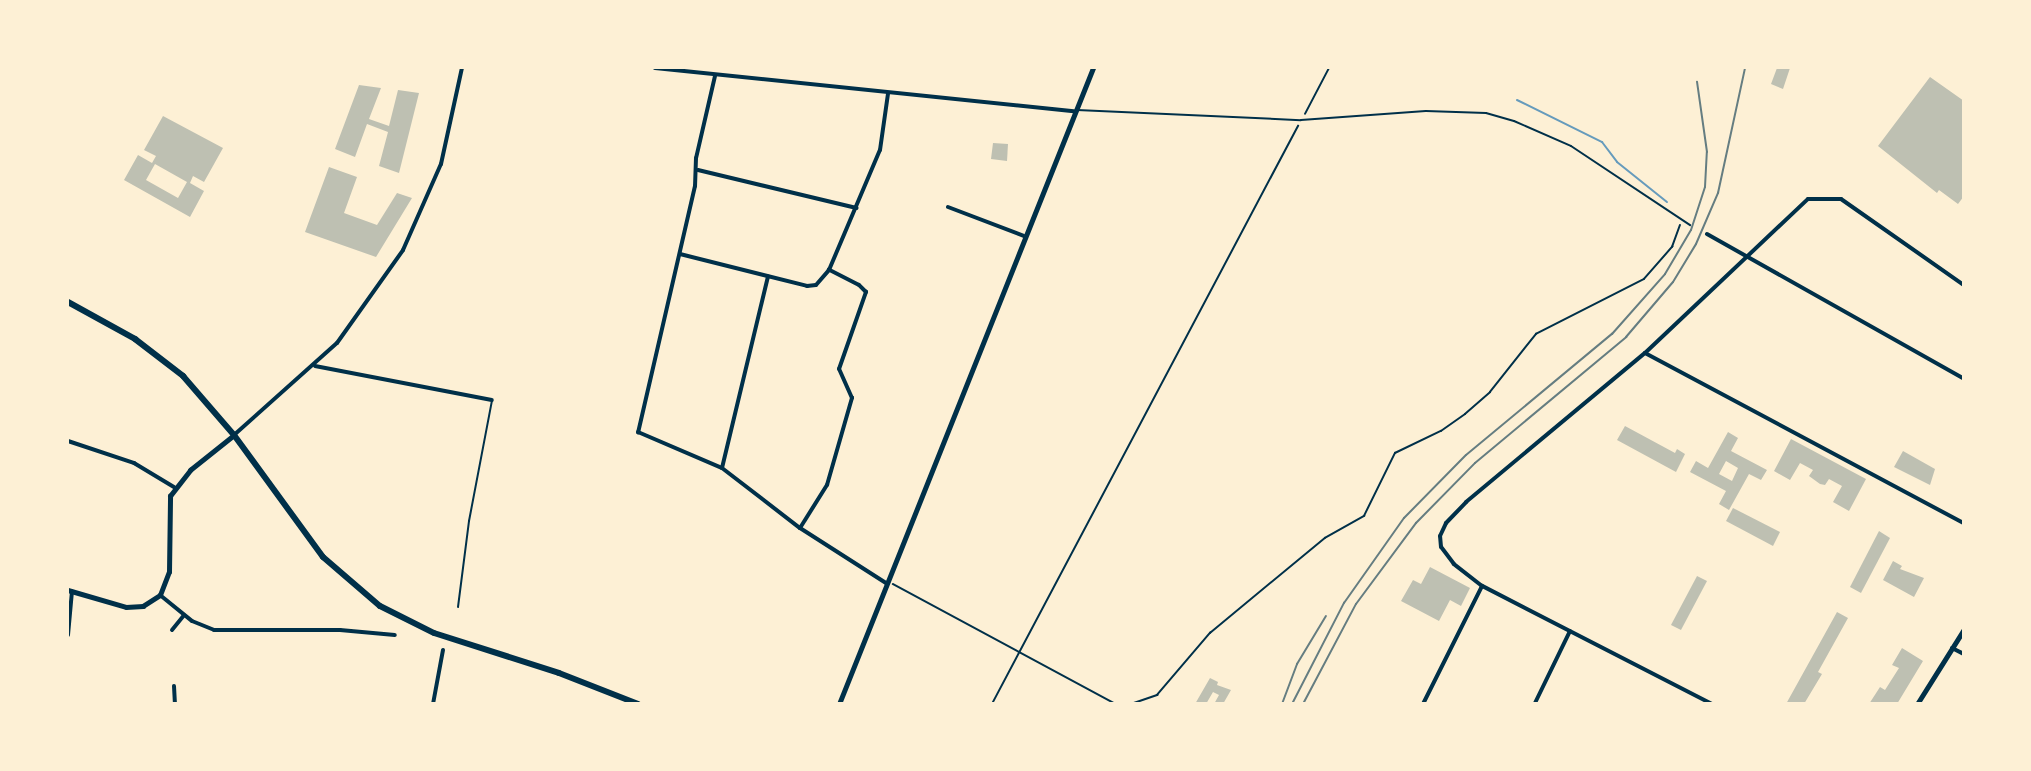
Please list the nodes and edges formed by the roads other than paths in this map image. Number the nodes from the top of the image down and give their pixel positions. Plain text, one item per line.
1 (462, 68) edge
2 (655, 68) edge
3 (1093, 68) edge
4 (715, 76) junction
5 (888, 94) junction
6 (1074, 111) junction
7 (698, 170) junction
8 (948, 207) dead end
9 (856, 208) junction
10 (1690, 225) dead end
11 (1706, 233) dead end
12 (1024, 236) junction
13 (680, 254) junction
14 (1744, 258) junction
15 (829, 270) junction
16 (768, 276) junction
17 (1964, 285) edge
18 (68, 302) edge
19 (1645, 353) junction
20 (315, 366) junction
21 (1964, 379) edge
22 (492, 400) joint
23 (234, 435) junction
24 (68, 441) edge
25 (722, 468) junction
26 (174, 487) junction
27 (1964, 523) edge
28 (800, 528) junction
29 (887, 582) junction
30 (1482, 586) junction
31 (70, 590) edge
32 (160, 595) junction
33 (458, 607) dead end
34 (184, 615) junction
35 (1964, 629) edge
36 (172, 630) dead end
37 (1570, 631) junction
38 (68, 635) edge
39 (395, 635) dead end
40 (1952, 648) junction
41 (443, 650) dead end
42 (1964, 654) edge
43 (174, 686) dead end
44 (1535, 703) edge
45 (176, 704) edge
46 (433, 704) edge
47 (638, 704) edge
48 (839, 704) edge
49 (1424, 704) edge
50 (1712, 704) edge
51 (1917, 704) edge

1 - 20 street
2 - 4 street
3 - 6 street
4 - 5 street
4 - 7 street
5 - 6 street
5 - 9 street
6 - 10 lane
6 - 12 street
7 - 9 street
7 - 13 street
8 - 12 street
9 - 15 street
11 - 14 street
12 - 29 street
13 - 16 street
13 - 25 street
14 - 17 street
14 - 19 street
14 - 21 street
15 - 16 street
15 - 28 street
16 - 25 street
18 - 23 main road
19 - 27 street
19 - 30 street
20 - 22 street
20 - 23 street
22 - 33 lane
23 - 26 street
23 - 47 main road
24 - 26 street
25 - 28 street
26 - 32 street
28 - 29 street
29 - 48 street
30 - 37 street
30 - 49 street
31 - 32 street
31 - 38 street
32 - 34 street
34 - 36 street
34 - 39 street
35 - 40 main road
37 - 44 street
37 - 50 street
40 - 42 street
40 - 51 main road
41 - 46 street
43 - 45 street

